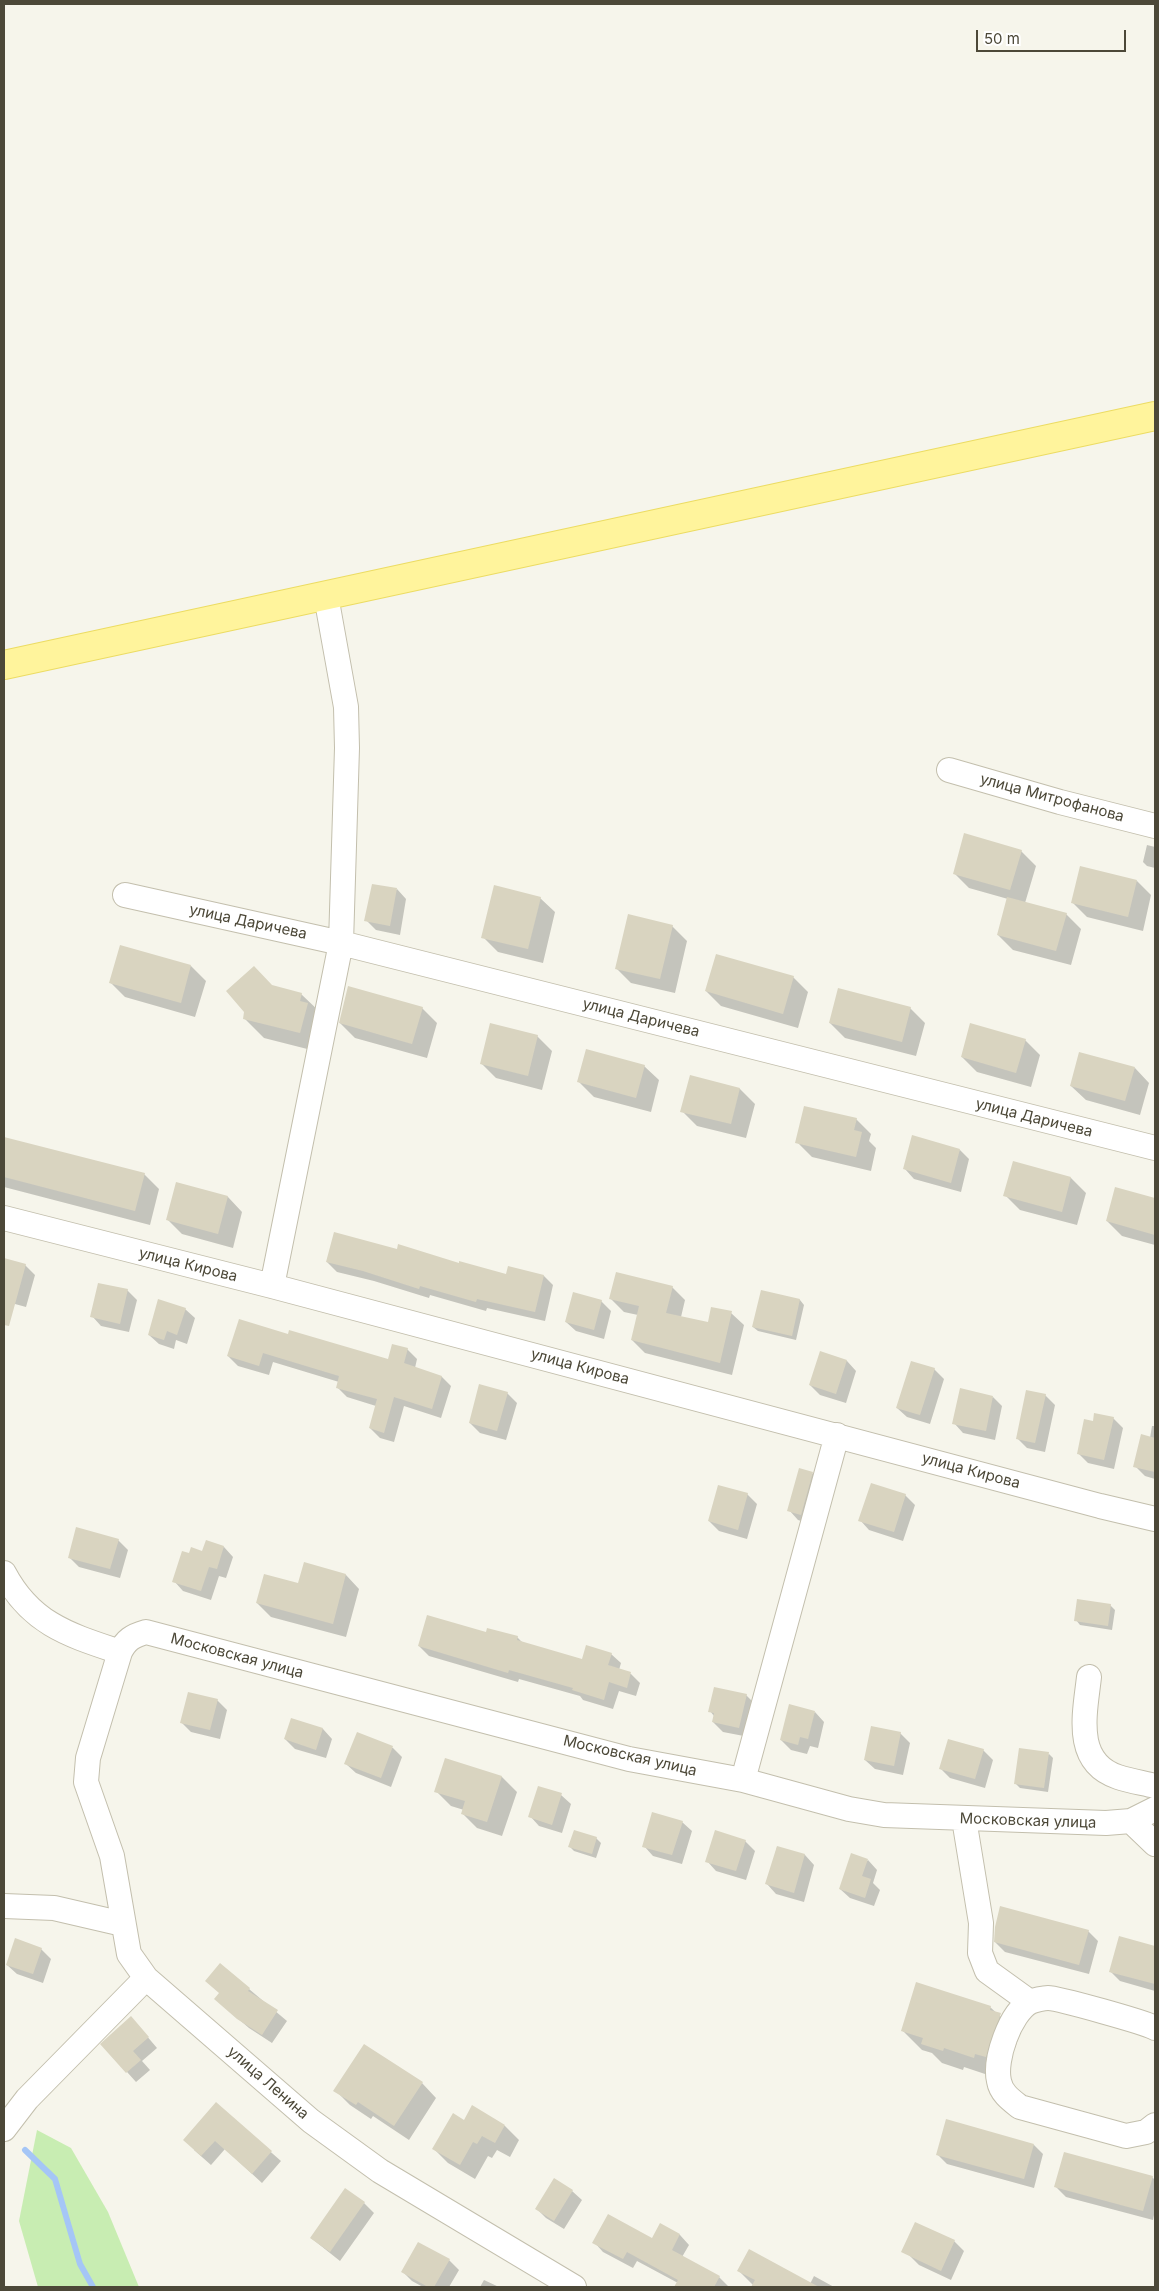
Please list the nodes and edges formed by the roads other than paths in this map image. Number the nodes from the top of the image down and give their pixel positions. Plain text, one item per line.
1 (1155, 416) edge
2 (326, 596) junction
3 (4, 665) edge
4 (950, 770) dead end
5 (1155, 826) edge
6 (125, 895) dead end
7 (341, 943) junction
8 (1155, 1148) edge
9 (4, 1218) edge
10 (272, 1286) junction
11 (837, 1435) junction
12 (1155, 1519) edge
13 (4, 1573) edge
14 (120, 1652) junction
15 (1089, 1677) dead end
16 (743, 1780) junction
17 (1155, 1786) edge
18 (1155, 1809) edge
19 (964, 1819) junction
20 (1131, 1821) junction
21 (1155, 1844) edge
22 (4, 1906) edge
23 (123, 1924) junction
24 (146, 1978) junction
25 (1030, 2002) junction
26 (1155, 2028) edge
27 (1155, 2125) edge
28 (4, 2129) edge
29 (574, 2287) edge

1 - 2 main road
2 - 3 main road
2 - 7 street
4 - 5 street, улица Митрофанова
6 - 7 street, улица Даричева
7 - 8 street, улица Даричева
7 - 10 street
9 - 10 street, улица Кирова
10 - 11 street, улица Кирова
11 - 12 street, улица Кирова
11 - 16 street
13 - 14 street
14 - 16 street, Московская улица
14 - 23 street, улица Ленина
15 - 17 street
16 - 19 street, Московская улица
18 - 20 street, Московская улица
19 - 20 street, Московская улица
19 - 25 street
20 - 21 street
22 - 23 street
23 - 24 street, улица Ленина
24 - 28 street
24 - 29 street, улица Ленина
25 - 26 street
25 - 27 street

